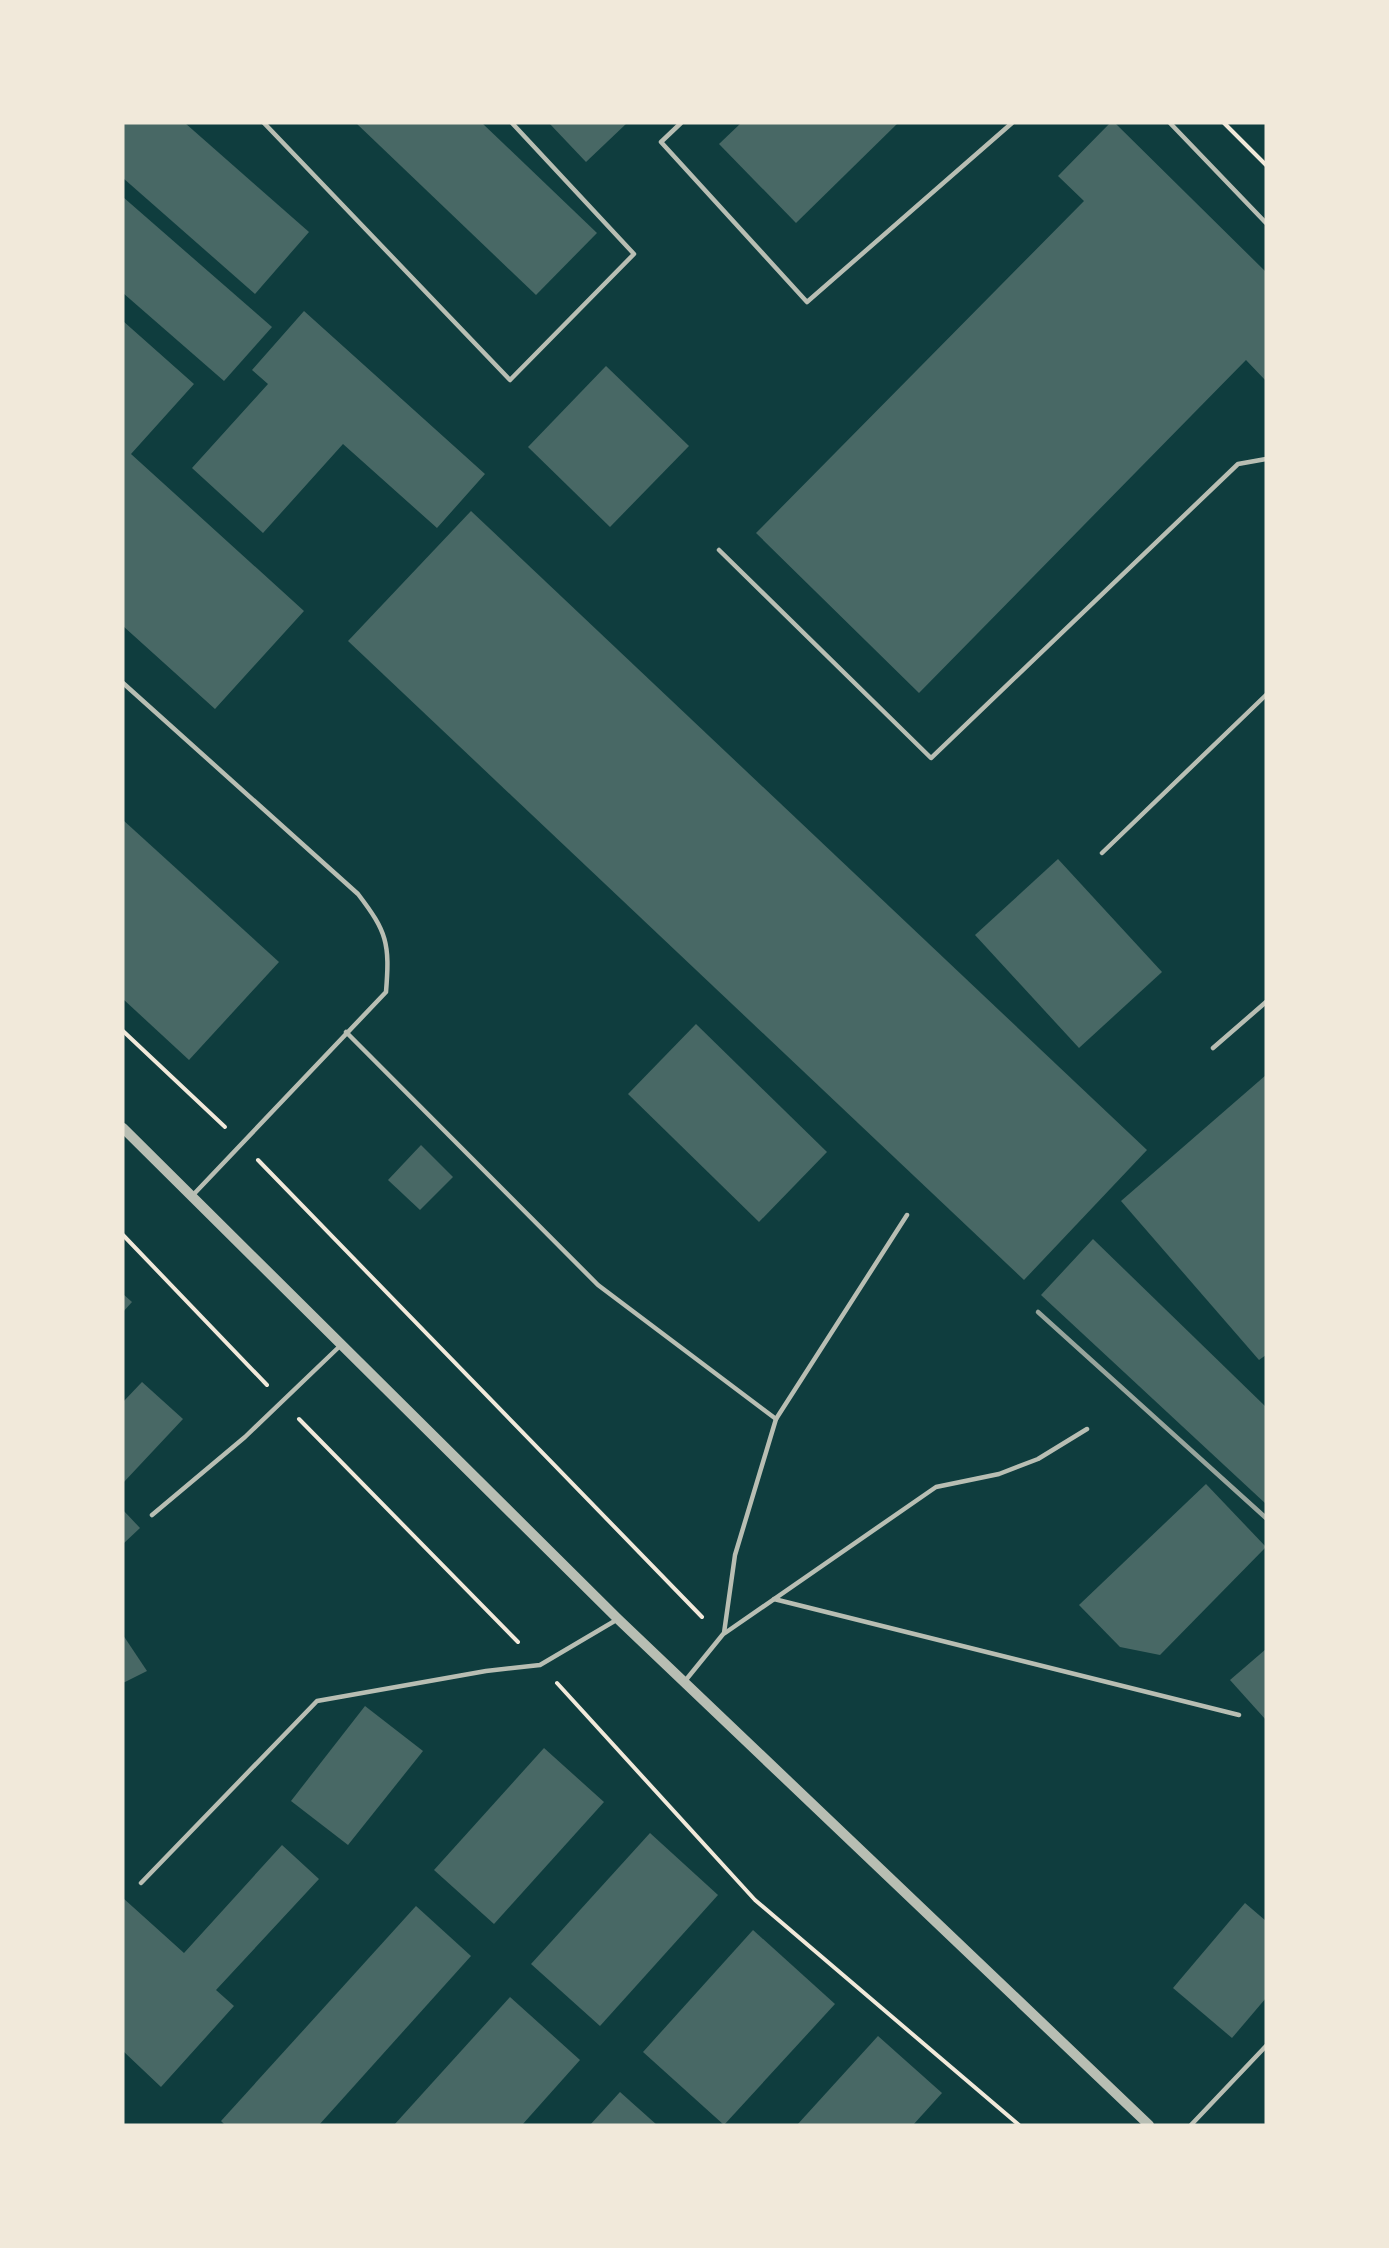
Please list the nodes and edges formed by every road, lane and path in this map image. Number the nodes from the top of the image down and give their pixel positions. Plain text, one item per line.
1 (264, 123) edge
2 (512, 123) edge
3 (681, 123) edge
4 (1012, 123) edge
5 (1170, 123) edge
6 (1224, 123) edge
7 (1266, 165) edge
8 (1266, 223) edge
9 (1266, 459) edge
10 (719, 550) dead end
11 (123, 683) edge
12 (1266, 695) edge
13 (1102, 853) dead end
14 (1266, 1002) edge
15 (123, 1031) edge
16 (346, 1032) junction
17 (1213, 1048) dead end
18 (123, 1128) edge
19 (241, 1143) junction
20 (193, 1195) junction
21 (907, 1215) dead end
22 (123, 1235) edge
23 (341, 1345) junction
24 (283, 1402) junction
25 (776, 1419) junction
26 (1088, 1429) dead end
27 (152, 1515) dead end
28 (774, 1599) junction
29 (618, 1619) junction
30 (723, 1635) junction
31 (540, 1665) junction
32 (684, 1682) junction
33 (1239, 1715) dead end
34 (141, 1883) dead end
35 (1266, 2046) edge
36 (1019, 2125) edge
37 (1149, 2125) edge
38 (1191, 2125) edge

1 - 2 lane
3 - 4 lane
5 - 8 lane
6 - 7 path
9 - 10 lane
11 - 16 lane
12 - 13 lane
14 - 17 lane
15 - 19 path
16 - 19 lane
16 - 25 lane
18 - 20 street
19 - 20 lane
19 - 30 path
20 - 23 street
21 - 25 lane
22 - 24 path
23 - 24 lane
23 - 29 street
24 - 27 lane
24 - 31 path
25 - 30 lane
26 - 28 lane
28 - 30 lane
28 - 33 lane
29 - 31 lane
29 - 32 street
30 - 32 lane
31 - 34 lane
31 - 36 path
32 - 37 street
35 - 38 lane

